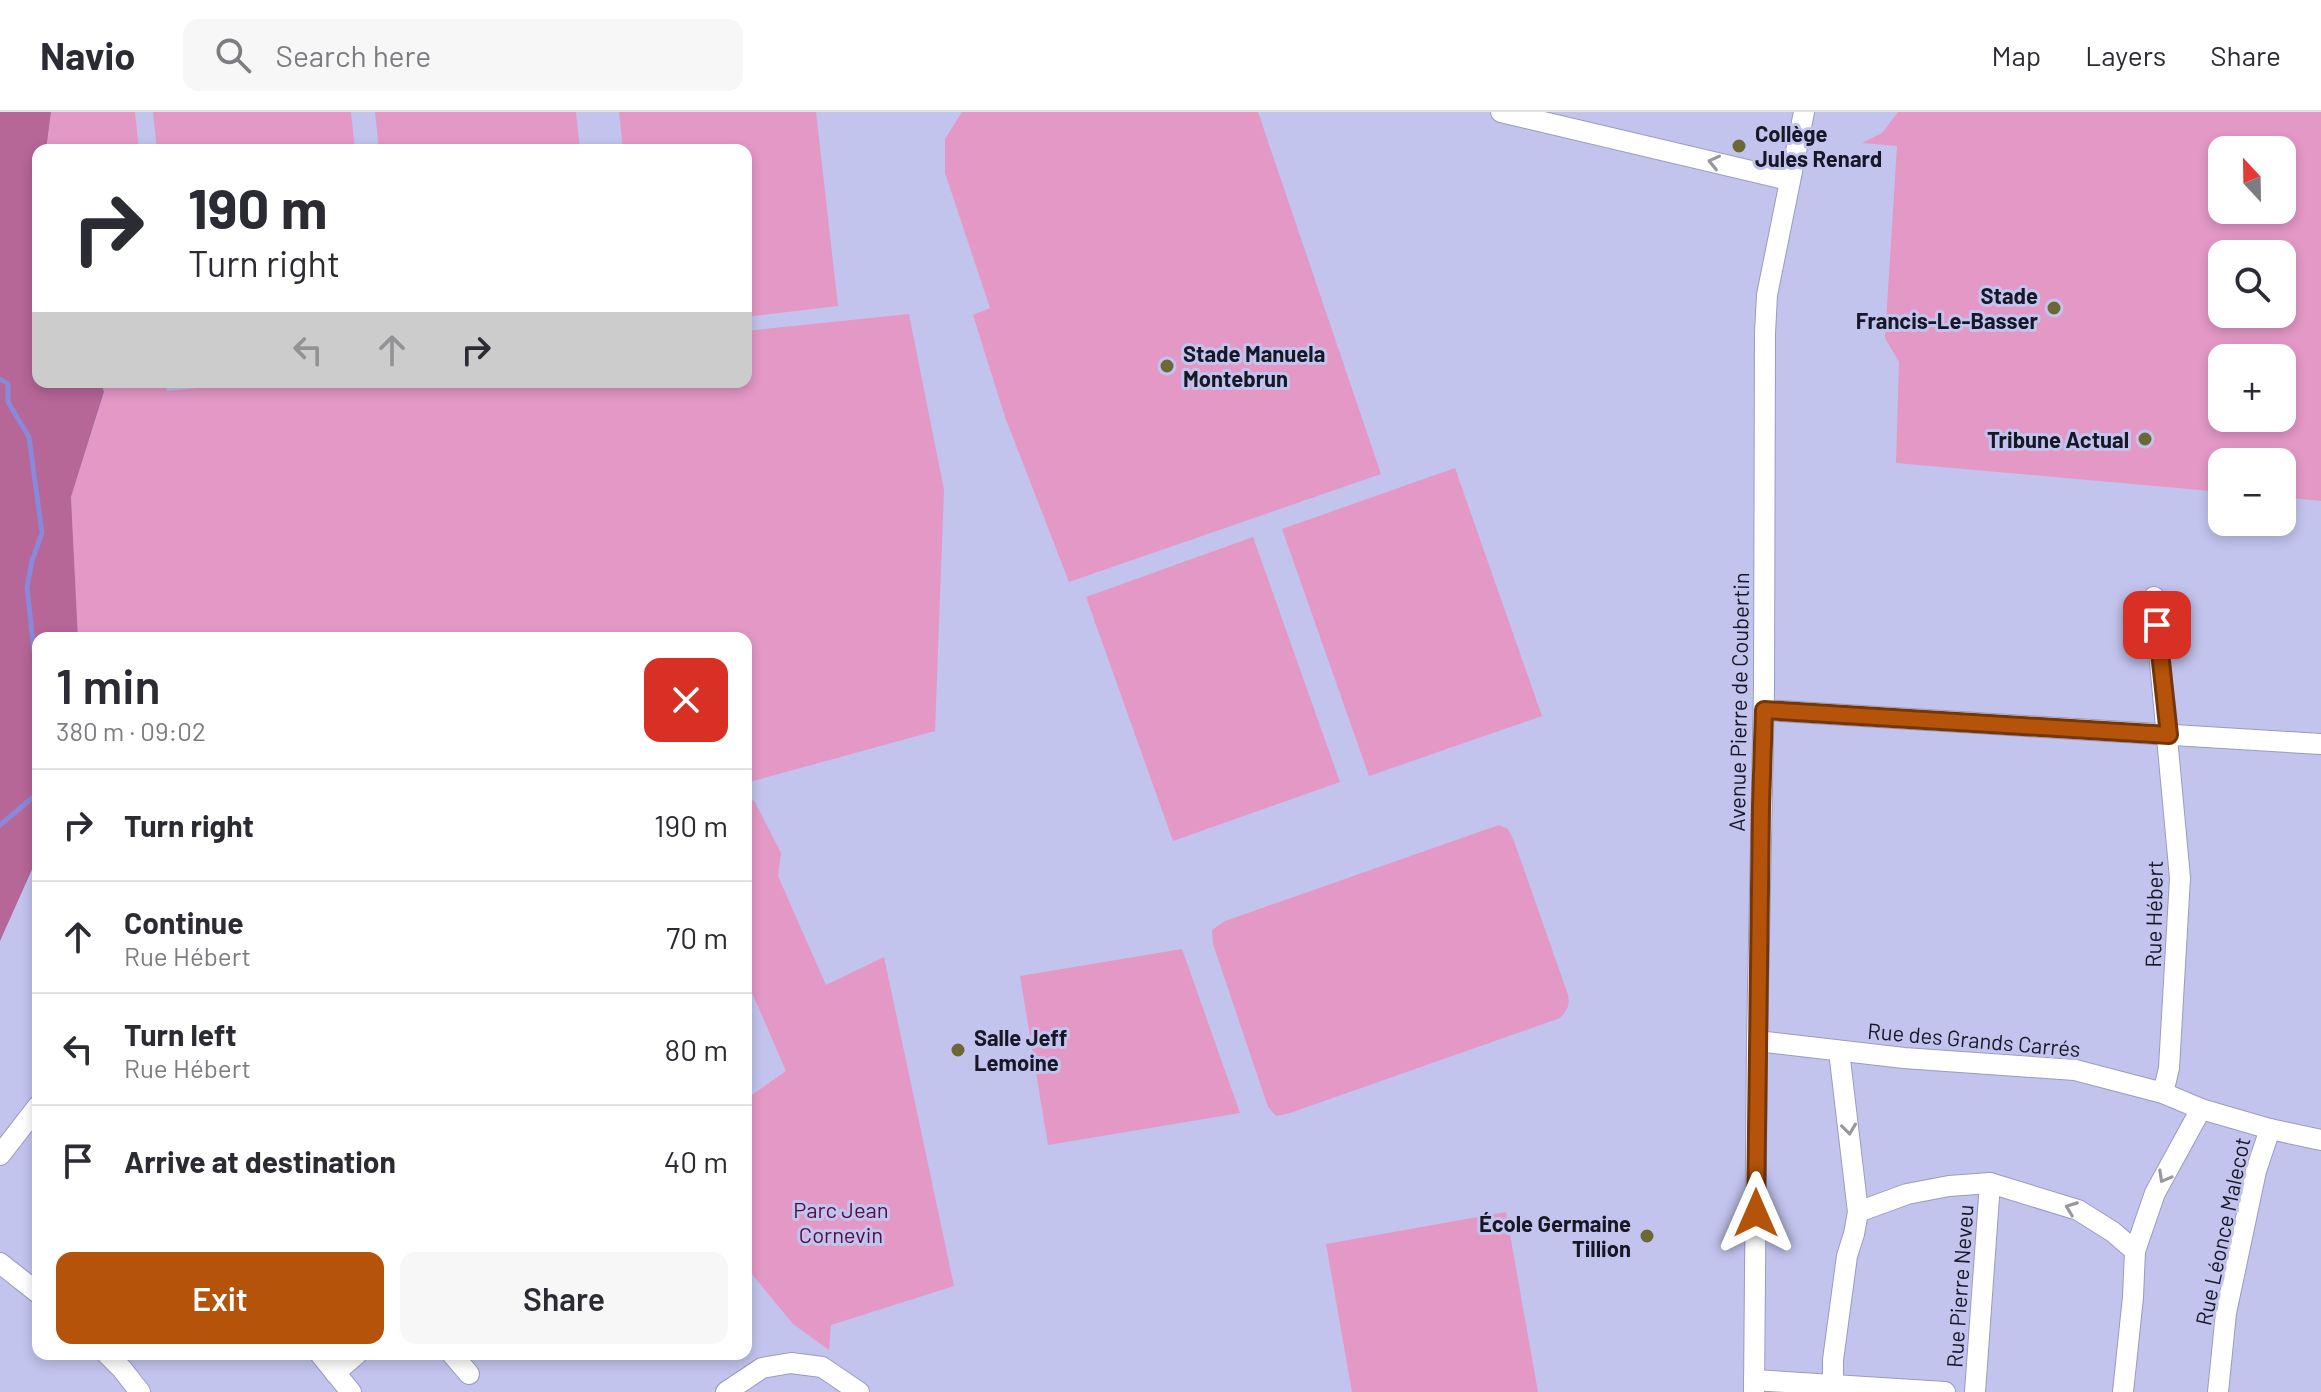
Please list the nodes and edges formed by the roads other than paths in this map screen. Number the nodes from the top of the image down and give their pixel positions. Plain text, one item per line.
1 (1501, 112) edge
2 (1804, 112) edge
3 (1789, 180) junction
4 (2154, 597) dead end
5 (1764, 710) junction
6 (2169, 735) junction
7 (2321, 744) edge
8 (1757, 1041) junction
9 (1839, 1051) junction
10 (2163, 1093) junction
11 (2201, 1109) junction
12 (32, 1114) edge
13 (2270, 1129) junction
14 (2321, 1140) edge
15 (0, 1155) edge
16 (1990, 1183) junction
17 (1858, 1212) junction
18 (2135, 1251) junction
19 (0, 1263) edge
20 (32, 1288) edge
21 (113, 1360) edge
22 (325, 1360) edge
23 (350, 1360) edge
24 (457, 1360) edge
25 (335, 1373) junction
26 (469, 1374) dead end
27 (1754, 1386) edge
28 (1833, 1388) edge
29 (140, 1392) edge
30 (351, 1392) edge
31 (726, 1392) edge
32 (859, 1392) edge
33 (1945, 1392) edge
34 (1975, 1392) edge
35 (2123, 1392) edge
36 (2218, 1392) edge

3 -> 1 street
2 - 3 street, Avenue Pierre de Coubertin
3 - 5 street, Avenue Pierre de Coubertin
4 - 6 street, Rue Hébert
5 - 6 street
5 - 8 street, Avenue Pierre de Coubertin
6 - 7 street
6 - 10 street, Rue Hébert
8 - 9 street, Rue des Grands Carrés
8 - 27 street, Avenue Pierre de Coubertin
9 - 10 street, Rue des Grands Carrés
9 -> 17 street
10 - 11 street, Rue des Grands Carrés
11 - 13 street, Rue des Grands Carrés
11 -> 18 street
12 - 15 street
13 - 14 street, Rue des Grands Carrés
13 - 36 street, Rue Léonce Malecot
16 - 17 street
18 -> 16 street
16 - 34 street, Rue Pierre Neveu
17 - 28 street
18 - 35 street
19 - 20 street
21 - 29 street
22 - 25 street
23 - 25 street
24 - 26 street
25 - 30 street
27 - 28 street
28 - 33 street
31 - 32 street

